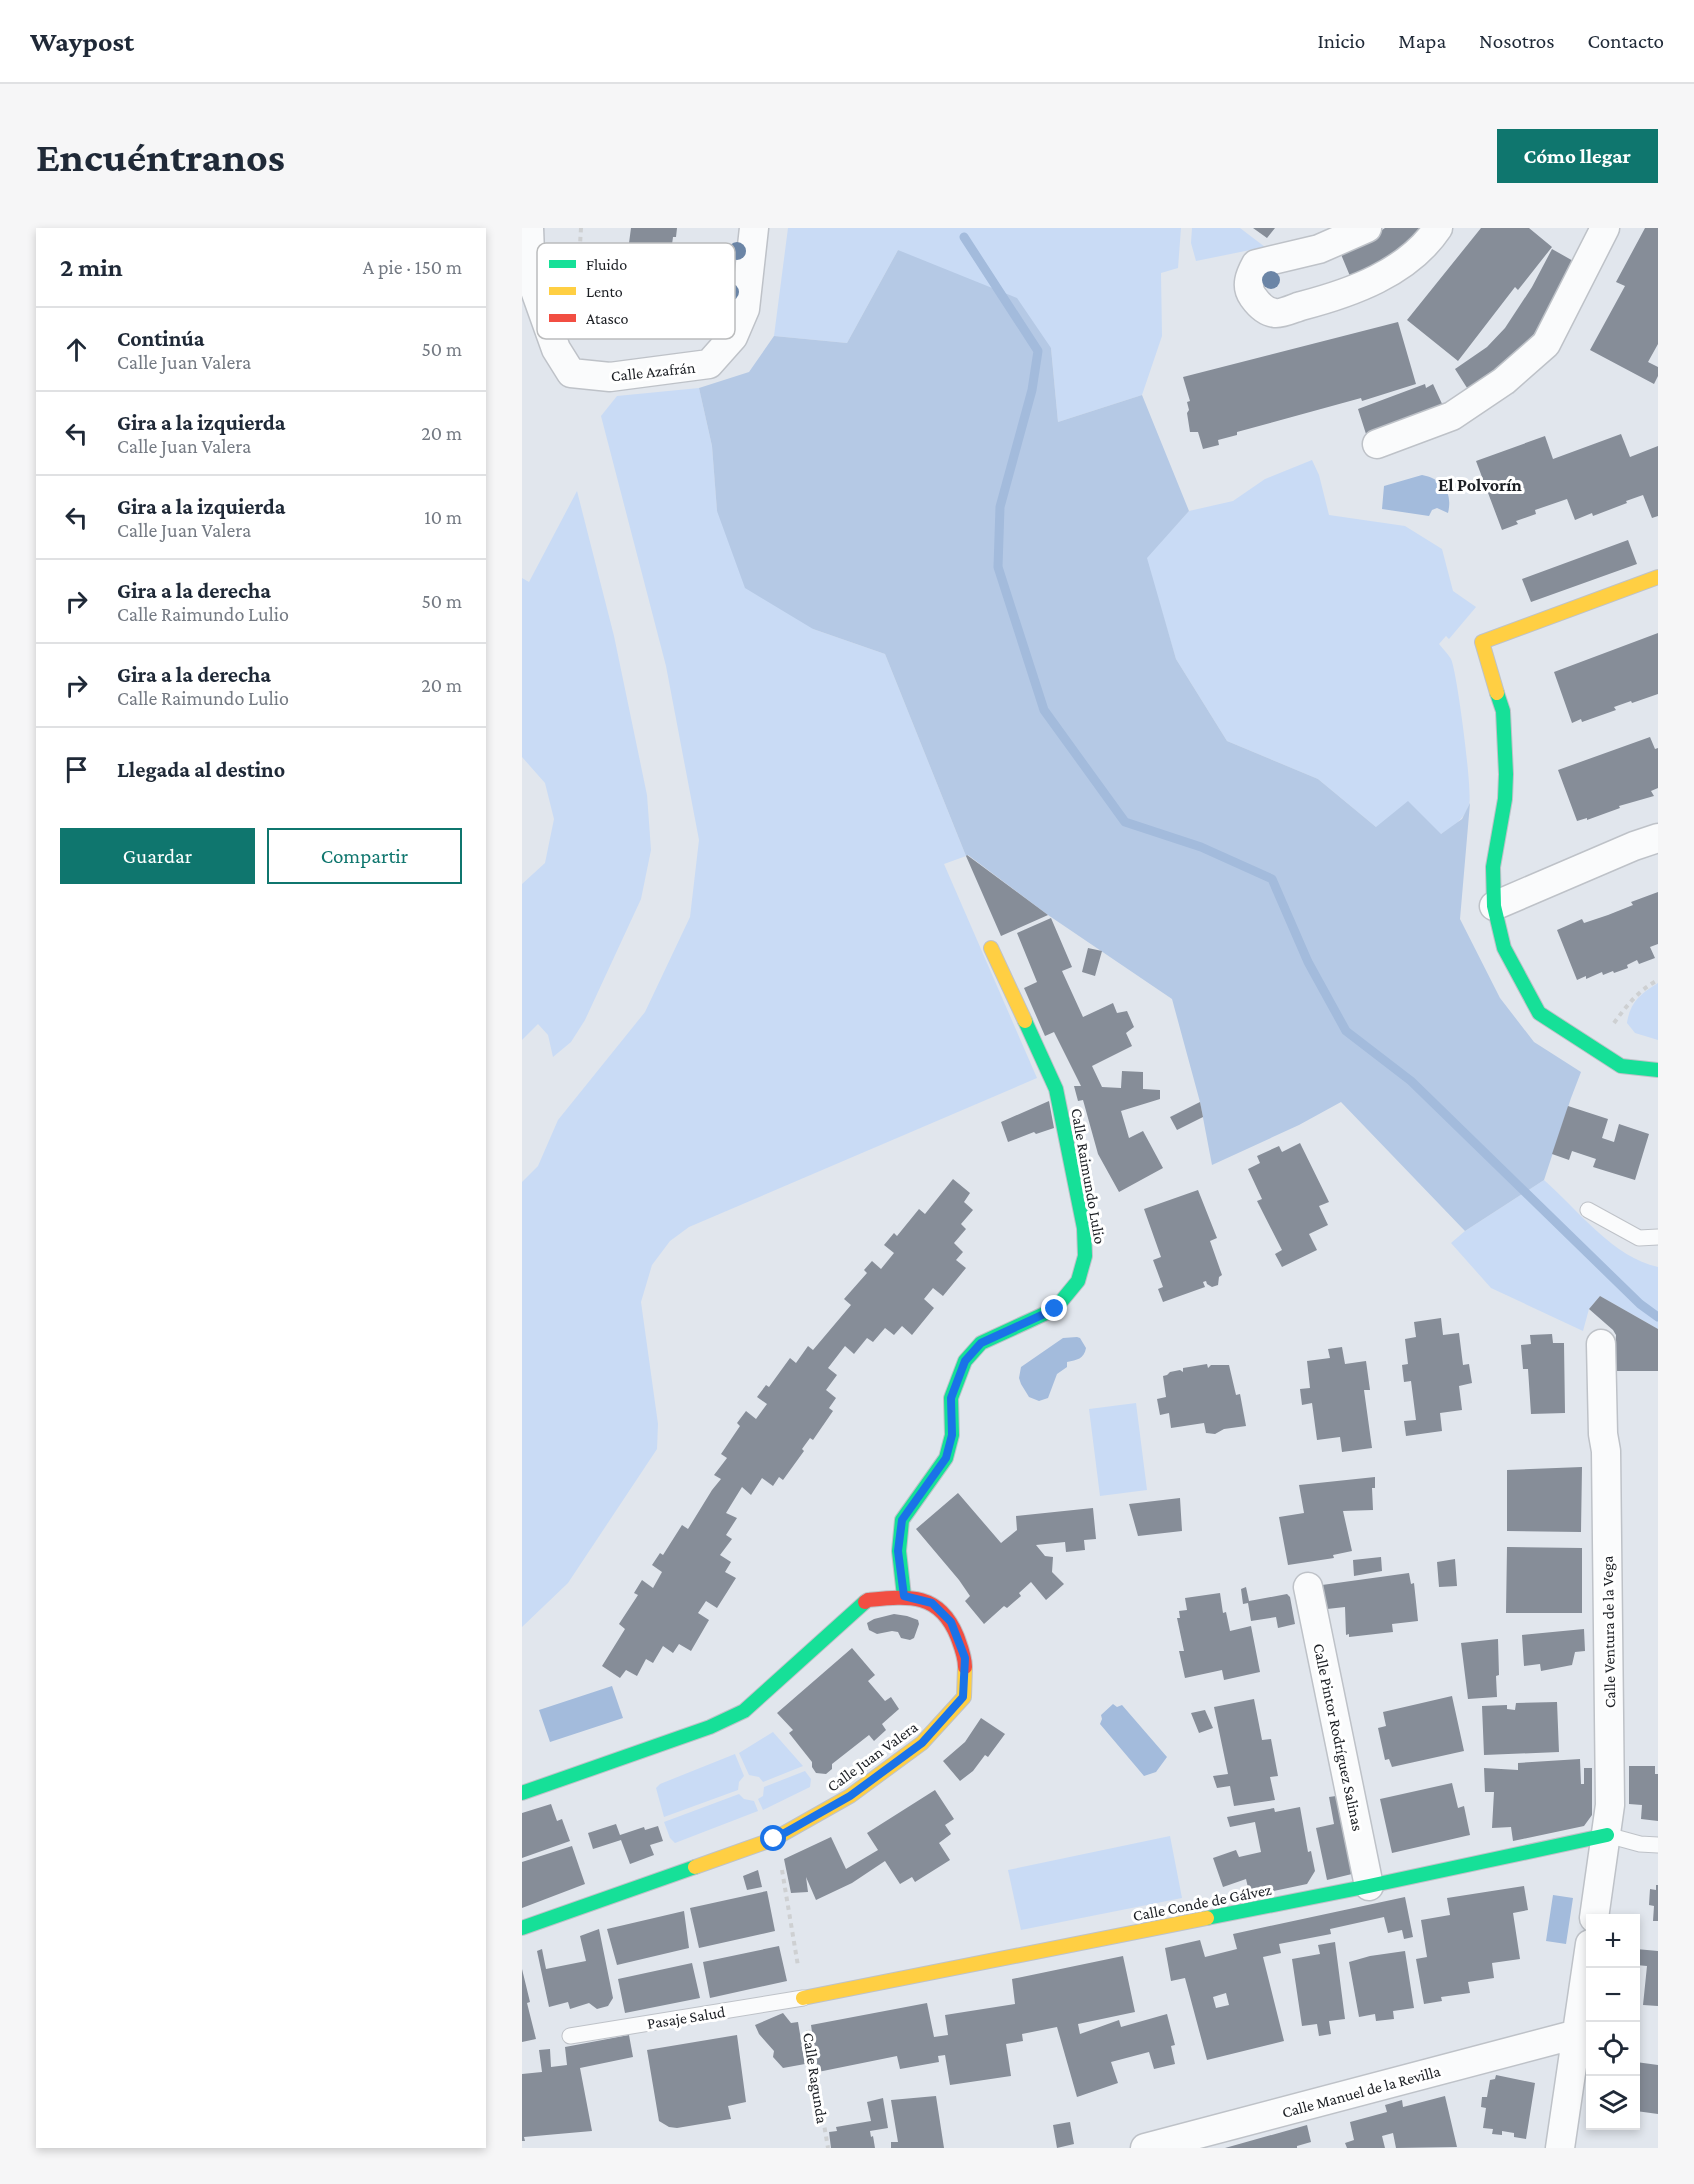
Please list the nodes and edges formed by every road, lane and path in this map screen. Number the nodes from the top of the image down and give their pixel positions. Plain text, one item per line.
1 (529, 228) edge
2 (581, 228) edge
3 (754, 228) edge
4 (1367, 228) edge
5 (1438, 228) edge
6 (1605, 228) edge
7 (580, 243) edge
8 (537, 296) edge
9 (735, 334) edge
10 (552, 339) edge
11 (732, 339) edge
12 (1377, 444) dead end
13 (1658, 577) edge
14 (1658, 838) edge
15 (1494, 906) junction
16 (991, 948) dead end
17 (1658, 980) edge
18 (1617, 1018) dead end
19 (1658, 1070) edge
20 (1588, 1209) dead end
21 (1658, 1237) edge
22 (1601, 1344) dead end
23 (1308, 1587) dead end
24 (904, 1596) junction
25 (522, 1793) edge
26 (1607, 1836) junction
27 (1658, 1845) edge
28 (780, 1862) dead end
29 (1369, 1886) junction
30 (1595, 1914) edge
31 (522, 1928) edge
32 (1587, 1968) edge
33 (799, 1974) dead end
34 (803, 1998) joint
35 (808, 2029) dead end
36 (1577, 2034) junction
37 (570, 2036) dead end
38 (828, 2148) edge
39 (1145, 2148) edge
40 (1560, 2148) edge

1 - 8 street, Calle Azafrán
2 - 7 path
3 - 9 street, Calle Azafrán
4 - 5 street
6 - 12 street
10 - 11 street, Calle Azafrán
13 - 15 street
14 - 15 street
15 - 19 street
16 - 24 street, Calle Raimundo Lulio
17 - 18 path
20 - 21 lane
22 - 26 street, Calle Ventura de la Vega
23 - 29 street, Calle Pintor Rodríguez Salinas
24 - 25 street, Calle Juan Valera
24 - 31 street, Calle Juan Valera
26 - 27 lane
26 - 29 street, Calle Conde de Gálvez
26 - 30 street, Calle Ventura de la Vega
28 - 33 path
29 - 34 street, Calle Conde de Gálvez
32 - 36 street
34 - 37 lane, Pasaje Salud
35 - 38 path, Calle Ragunda
36 - 39 street, Calle Manuel de la Revilla
36 - 40 street

